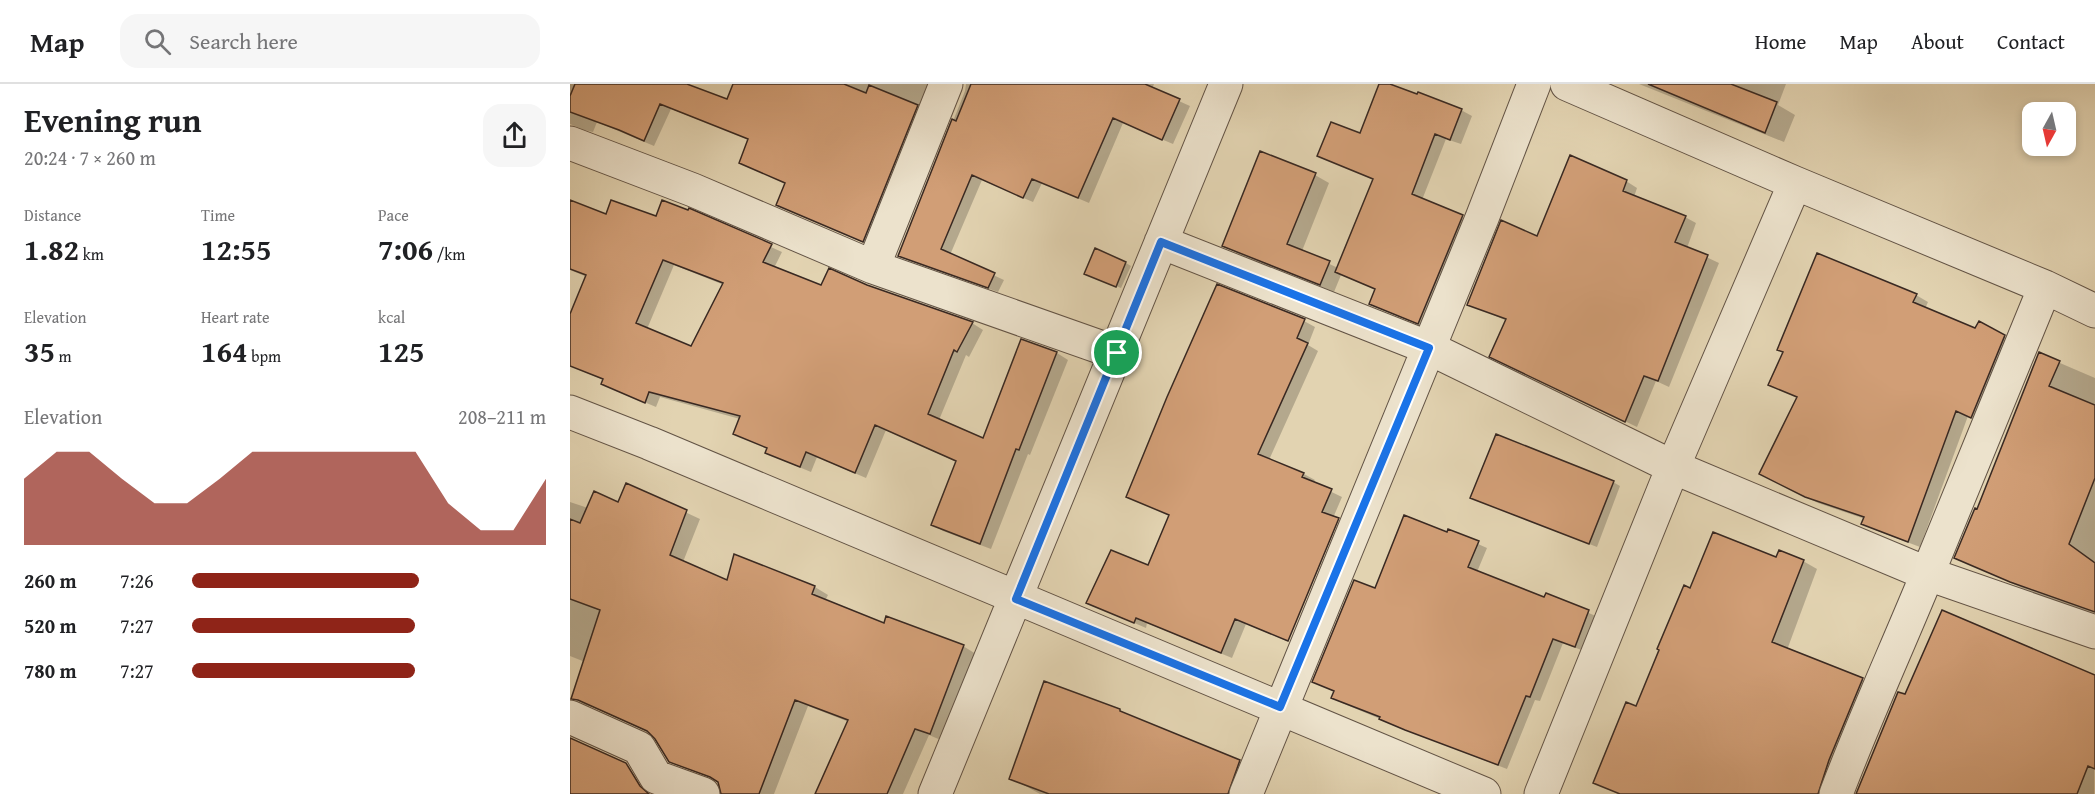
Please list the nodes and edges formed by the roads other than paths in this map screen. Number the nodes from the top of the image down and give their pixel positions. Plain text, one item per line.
1 (1226, 84) edge
2 (1534, 84) edge
3 (1567, 84) edge
4 (940, 86) edge
5 (570, 143) edge
6 (1795, 183) junction
7 (1161, 242) junction
8 (873, 267) junction
9 (2045, 287) junction
10 (2095, 311) edge
11 (1429, 348) junction
12 (1117, 353) junction
13 (570, 412) edge
14 (1674, 467) junction
15 (1928, 574) junction
16 (1016, 599) junction
17 (2095, 632) edge
18 (1280, 707) junction
19 (570, 717) edge
20 (652, 786) edge
21 (703, 794) edge
22 (935, 794) edge
23 (1246, 794) edge
24 (1484, 794) edge
25 (1541, 794) edge
26 (1836, 794) edge

1 - 7 street
2 - 11 street
3 - 6 street
4 - 8 street
5 - 8 street
6 - 9 street
6 - 14 street
7 - 11 street
7 - 12 street
8 - 12 street
9 - 10 street
9 - 15 street
11 - 14 street
11 - 18 street
12 - 16 street
13 - 16 street
14 - 15 street
14 - 25 street
15 - 17 street
15 - 26 street
16 - 18 street
16 - 22 street
18 - 23 street
18 - 24 street
19 - 20 street
20 - 21 street

